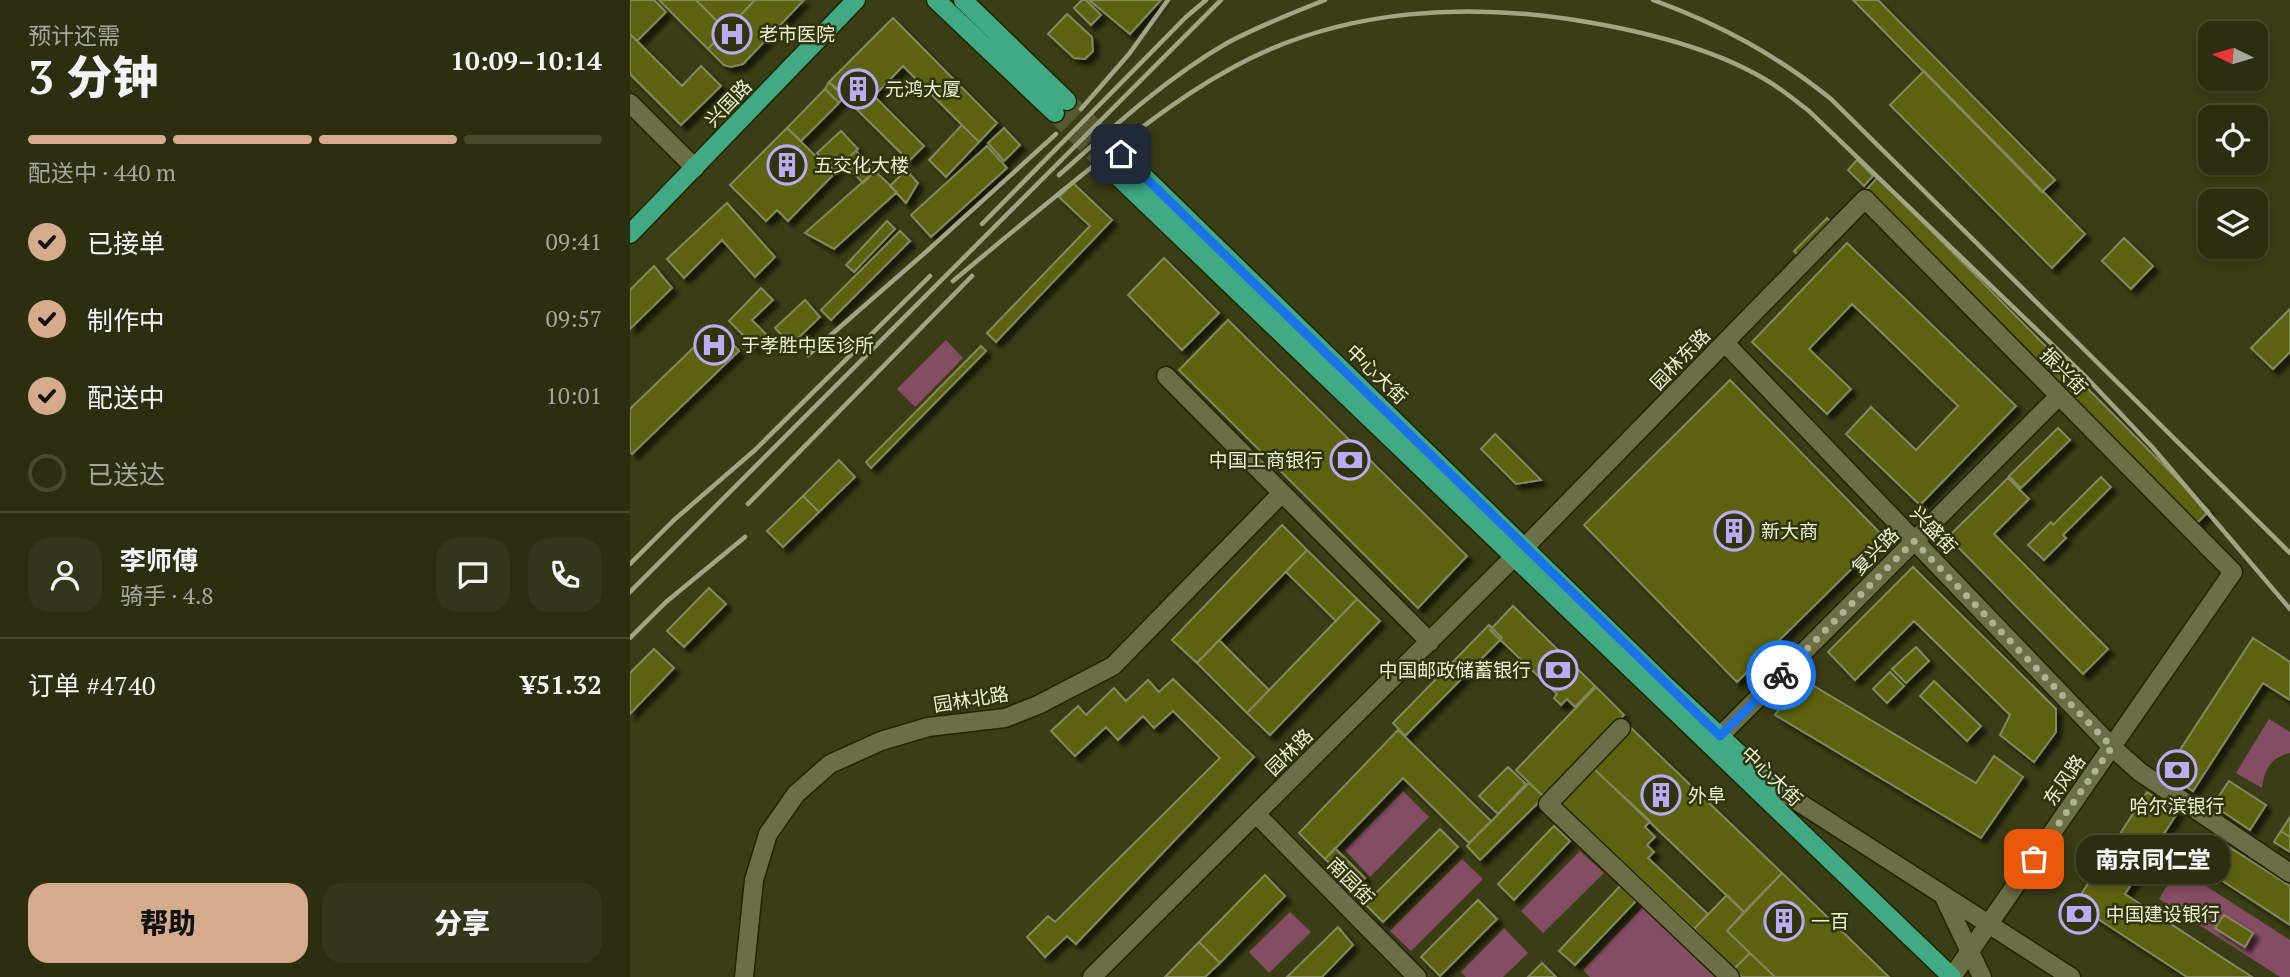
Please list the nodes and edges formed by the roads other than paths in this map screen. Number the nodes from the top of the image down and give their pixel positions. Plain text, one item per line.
1 (856, 0) edge
2 (936, 0) edge
3 (963, 0) edge
4 (630, 103) edge
5 (1115, 161) tunnel mouth
6 (695, 168) junction
7 (1865, 199) joint
8 (630, 234) edge
9 (1725, 342) junction
10 (1166, 376) dead end
11 (2059, 396) junction
12 (1282, 493) junction
13 (1914, 541) junction
14 (1520, 552) junction
15 (2233, 572) joint
16 (1430, 642) junction
17 (1620, 728) dead end
18 (1720, 736) junction
19 (2112, 747) junction
20 (1775, 787) joint
21 (1256, 814) junction
22 (2290, 873) edge
23 (1943, 895) junction
24 (1989, 924) junction
25 (1970, 952) junction
26 (744, 977) edge
27 (1091, 977) edge
28 (1417, 977) edge
29 (1730, 977) edge
30 (1952, 977) edge
31 (1982, 977) edge
32 (2071, 977) edge

1 - 6 main road, 兴国路
2 - 3 main road
4 - 6 street
5 - 14 main road, 中心大街
6 - 8 main road, 兴国路
7 - 9 street, 园林东路
7 - 11 street, 振兴街
9 - 13 street, 兴盛街
9 - 14 street, 园林东路
10 - 12 street
11 - 13 street, 复兴路
11 - 15 street, 振兴街
12 - 16 street
12 - 26 street, 园林北路
13 - 18 street, 复兴路
13 - 19 street, 兴盛街
14 - 16 street, 园林路
14 - 18 main road, 中心大街
14 - 30 main road, 中心大街
15 - 19 street, 东风路
16 - 21 street, 园林路
17 - 29 street
18 - 20 main road, 中心大街
19 - 22 street, 兴盛街
19 - 24 street, 东风路
20 - 23 street
21 - 27 street, 园林路
21 - 28 street, 南园街
23 - 24 street
23 - 25 street
24 - 25 street, 东风路
24 - 32 street
25 - 30 street, 东风路
25 - 31 street

